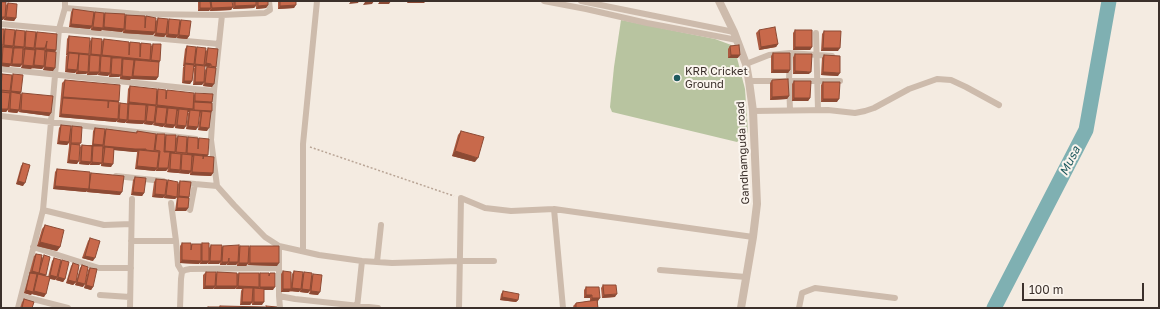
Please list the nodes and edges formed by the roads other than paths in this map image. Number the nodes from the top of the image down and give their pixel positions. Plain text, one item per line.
1 (65, 1) edge
2 (269, 1) edge
3 (317, 1) edge
4 (544, 1) edge
5 (581, 1) edge
6 (719, 1) edge
7 (571, 4) edge
8 (611, 7) junction
9 (65, 8) junction
10 (222, 15) junction
11 (610, 15) junction
12 (1, 24) edge
13 (59, 29) junction
14 (816, 33) dead end
15 (736, 36) junction
16 (219, 44) junction
17 (790, 53) junction
18 (816, 54) junction
19 (837, 56) edge
20 (746, 64) junction
21 (1, 69) edge
22 (55, 74) junction
23 (790, 80) junction
24 (817, 80) junction
25 (750, 81) junction
26 (840, 81) edge
27 (214, 91) junction
28 (999, 105) dead end
29 (790, 110) junction
30 (818, 110) junction
31 (753, 112) junction
32 (1, 116) edge
33 (51, 122) junction
34 (211, 140) junction
35 (47, 169) junction
36 (55, 170) edge
37 (110, 176) edge
38 (172, 182) edge
39 (180, 182) edge
40 (195, 184) junction
41 (217, 186) junction
42 (132, 199) dead end
43 (171, 203) dead end
44 (554, 209) junction
45 (43, 210) junction
46 (190, 210) edge
47 (131, 224) junction
48 (381, 225) dead end
49 (753, 237) junction
50 (131, 241) junction
51 (176, 241) junction
52 (279, 246) junction
53 (33, 247) junction
54 (303, 252) junction
55 (362, 261) junction
56 (459, 261) junction
57 (494, 261) dead end
58 (377, 262) junction
59 (131, 268) junction
60 (279, 268) junction
61 (660, 270) dead end
62 (182, 272) junction
63 (746, 278) junction
64 (100, 295) dead end
65 (21, 296) junction
66 (279, 296) junction
67 (130, 298) junction
68 (895, 298) dead end
69 (357, 307) edge
70 (18, 308) edge
71 (68, 308) edge
72 (130, 308) edge
73 (180, 308) edge
74 (272, 308) edge
75 (280, 308) edge
76 (378, 308) edge
77 (459, 308) edge
78 (563, 308) edge
79 (741, 308) edge
80 (799, 308) edge

1 - 9 street
2 - 10 street
3 - 54 street
4 - 7 street
5 - 8 street
6 - 15 street, Gandhamguda road
7 - 11 street
8 - 11 street
8 - 15 street
9 - 10 street
9 - 13 street
10 - 16 street
11 - 15 street
12 - 13 street
13 - 16 street
13 - 22 street
14 - 18 street
15 - 20 street, Gandhamguda road
16 - 27 street
17 - 18 street
17 - 20 street
17 - 23 street
18 - 19 street
18 - 24 street
20 - 25 street, Gandhamguda road
21 - 22 street
22 - 27 street
22 - 33 street
23 - 24 street
23 - 25 street
23 - 29 street
24 - 26 street
24 - 30 street
25 - 31 street, Gandhamguda road
27 - 34 street
28 - 30 street
29 - 30 street
29 - 31 street
31 - 49 street, Gandhamguda road
32 - 33 street
33 - 34 street
33 - 35 street
34 - 41 street
35 - 36 street
35 - 45 street
37 - 38 street
39 - 40 street
40 - 41 street
40 - 46 street
41 - 52 street
42 - 47 street
43 - 51 street
44 - 49 street
44 - 56 street
44 - 78 street
45 - 47 street
45 - 53 street
47 - 50 street
48 - 58 street
49 - 63 street, Gandhamguda road
50 - 51 street
50 - 59 street
51 - 62 street
52 - 54 street
52 - 60 street
53 - 59 street
53 - 65 street
54 - 55 street
55 - 58 street
55 - 69 street
56 - 57 street
56 - 58 street
56 - 77 street
59 - 67 street
60 - 62 street
60 - 66 street
61 - 63 street
62 - 73 street
63 - 79 street, Gandhamguda road
64 - 67 street
65 - 70 street
65 - 71 street
66 - 69 street
66 - 75 street
67 - 72 street
68 - 80 street
69 - 76 street
74 - 75 street

